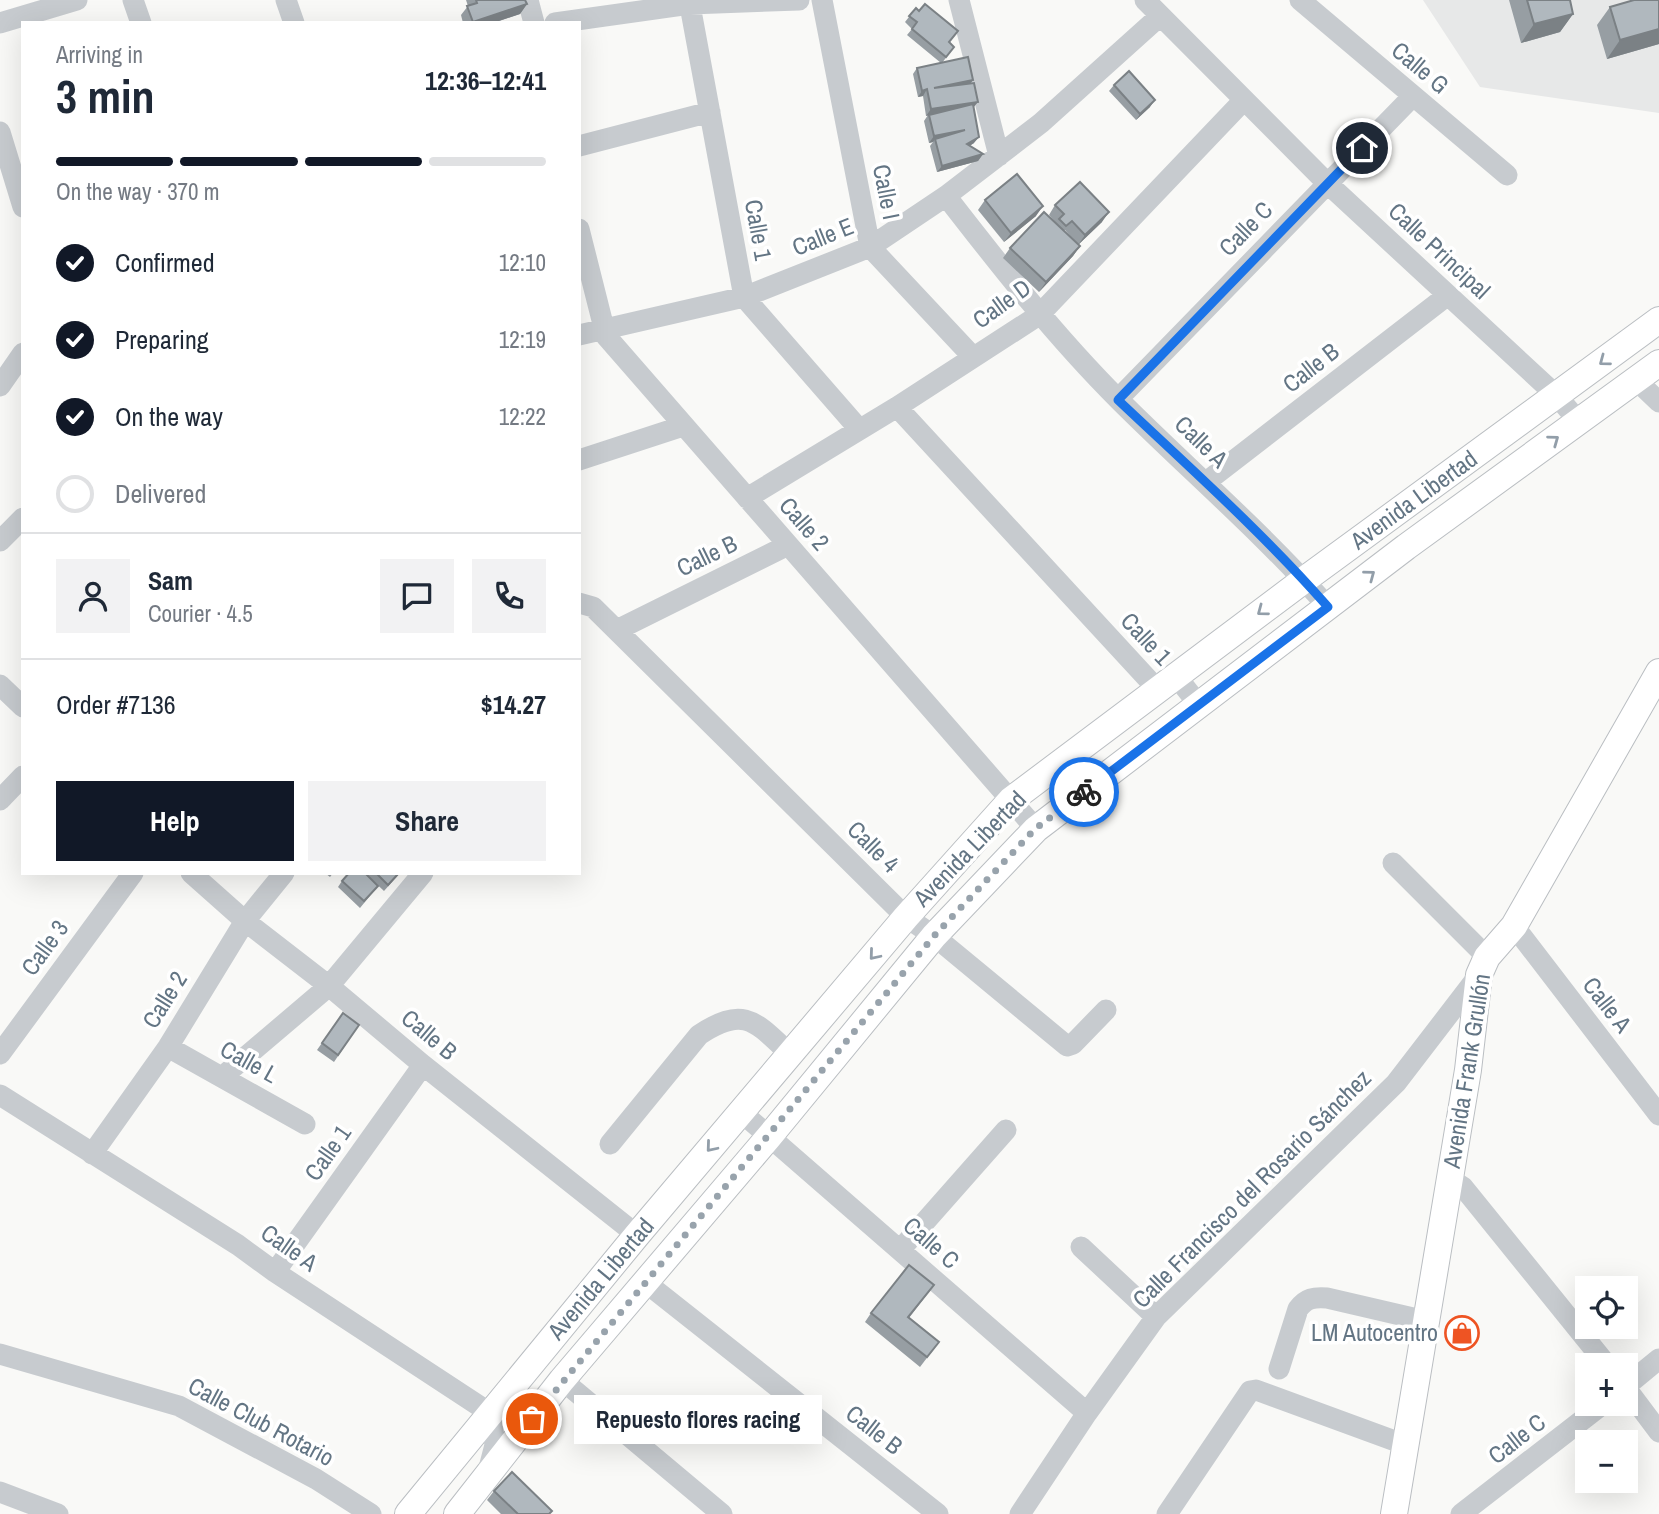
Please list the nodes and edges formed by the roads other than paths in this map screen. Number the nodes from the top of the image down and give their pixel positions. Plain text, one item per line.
1 (77, 0) edge
2 (133, 0) edge
3 (286, 0) edge
4 (528, 0) edge
5 (799, 0) edge
6 (822, 0) edge
7 (959, 0) edge
8 (1144, 0) edge
9 (690, 2) edge
10 (1308, 2) edge
11 (1160, 16) junction
12 (140, 21) edge
13 (293, 21) edge
14 (533, 21) edge
15 (568, 21) edge
16 (0, 23) edge
17 (1413, 96) junction
18 (1244, 100) junction
19 (710, 112) junction
20 (0, 132) edge
21 (581, 145) edge
22 (999, 156) junction
23 (11, 162) edge
24 (1507, 175) dead end
25 (1327, 183) junction
26 (946, 196) junction
27 (21, 200) edge
28 (581, 237) edge
29 (870, 247) junction
30 (1448, 295) junction
31 (744, 297) junction
32 (1039, 315) junction
33 (1659, 320) edge
34 (604, 328) junction
35 (581, 334) edge
36 (21, 356) edge
37 (973, 358) junction
38 (1659, 363) edge
39 (1636, 380) junction
40 (0, 386) edge
41 (1557, 396) junction
42 (1118, 400) junction
43 (1659, 402) edge
44 (897, 407) junction
45 (1579, 422) junction
46 (683, 426) junction
47 (859, 429) junction
48 (581, 459) edge
49 (1206, 482) junction
50 (747, 498) junction
51 (788, 545) junction
52 (1304, 580) junction
53 (581, 604) edge
54 (1328, 607) junction
55 (617, 630) junction
56 (1659, 672) edge
57 (1167, 683) junction
58 (0, 685) edge
59 (21, 705) edge
60 (1199, 705) junction
61 (21, 778) edge
62 (0, 800) edge
63 (1011, 800) junction
64 (1035, 829) junction
65 (1393, 863) dead end
66 (132, 875) edge
67 (193, 875) edge
68 (282, 875) edge
69 (418, 875) edge
70 (906, 916) junction
71 (245, 921) junction
72 (1514, 926) junction
73 (934, 936) junction
74 (1483, 966) junction
75 (330, 986) junction
76 (1106, 1010) dead end
77 (167, 1047) junction
78 (0, 1054) edge
79 (790, 1054) junction
80 (423, 1065) junction
81 (222, 1077) junction
82 (0, 1095) edge
83 (741, 1112) junction
84 (1659, 1115) edge
85 (305, 1124) dead end
86 (1006, 1130) dead end
87 (768, 1138) junction
88 (610, 1144) dead end
89 (92, 1154) junction
90 (1449, 1178) junction
91 (637, 1235) junction
92 (1081, 1247) dead end
93 (900, 1251) junction
94 (275, 1272) junction
95 (645, 1282) junction
96 (1156, 1317) junction
97 (1426, 1321) junction
98 (1597, 1353) edge
99 (0, 1354) edge
100 (1659, 1359) edge
101 (1279, 1369) dead end
102 (1638, 1377) edge
103 (562, 1380) junction
104 (1638, 1403) edge
105 (490, 1413) junction
106 (1087, 1413) junction
107 (1588, 1416) edge
108 (1659, 1432) edge
109 (1406, 1445) junction
110 (487, 1476) junction
111 (0, 1492) edge
112 (1472, 1511) edge
113 (58, 1514) edge
114 (371, 1514) edge
115 (408, 1514) edge
116 (457, 1514) edge
117 (722, 1514) edge
118 (938, 1514) edge
119 (1020, 1514) edge
120 (1167, 1514) edge
121 (1394, 1514) edge

1 - 16 street
2 - 12 street
3 - 13 street
4 - 14 street
5 - 9 street
6 - 29 street, Calle I
7 - 22 street
8 - 11 street, Calle Principal
9 - 15 street
9 - 19 street, Calle 1
10 - 17 street, Calle G
11 - 18 street, Calle Principal
11 - 22 street, Calle E
17 - 24 street, Calle G
17 - 25 street, Calle C
18 - 25 street, Calle Principal
18 - 32 street, Calle D
19 - 21 street
19 - 31 street, Calle 1
20 - 23 street
22 - 26 street, Calle E
23 - 27 street
25 - 30 street, Calle Principal
25 - 42 street, Calle C
26 - 29 street, Calle E
26 - 32 street, Calle A
28 - 34 street, Calle 2
29 - 31 street, Calle E
29 - 37 street, Calle I
30 - 41 street, Calle Principal
30 - 49 street, Calle B
31 - 34 street, Calle E
31 - 47 street, Calle 1
32 - 37 street, Calle D
32 - 42 street, Calle A
33 -> 41 main road, Avenida Libertad
34 - 35 street, Calle E
34 - 46 street, Calle 2
36 - 40 street
37 - 44 street, Calle D
38 - 39 main road, Avenida Libertad
39 - 43 street
39 - 45 main road, Avenida Libertad
41 - 45 street, Calle Principal
41 - 52 main road, Avenida Libertad
42 - 49 street, Calle A
44 - 47 street, Calle D
44 - 57 street, Calle 1
54 -> 45 main road, Avenida Libertad
46 - 48 street
46 - 50 street, Calle 2
47 - 50 street, Calle D
49 - 52 street, Calle A
50 - 51 street, Calle 2
51 - 55 street, Calle B
51 - 63 street, Calle 2
52 - 54 street, Calle A
52 -> 57 main road, Avenida Libertad
53 - 55 street
54 - 60 main road, Avenida Libertad
55 - 70 street, Calle 4
56 - 72 main road, Avenida Frank Grullón
57 - 60 street, Calle 1
57 - 63 main road, Avenida Libertad
58 - 59 street
60 - 64 main road, Avenida Libertad
61 - 62 street
63 - 64 street, Calle 2
63 - 70 main road, Avenida Libertad
64 - 73 main road, Avenida Libertad
65 - 74 street
66 - 78 street, Calle 3
67 - 71 street, Calle B
68 - 71 street, Calle 2
69 - 75 street
70 - 73 street, Calle 4
70 -> 79 main road, Avenida Libertad
71 - 75 street, Calle B
71 - 77 street, Calle 2
72 - 74 main road, Avenida Frank Grullón
72 - 84 street, Calle A
73 - 76 street, Calle 4
73 - 87 main road, Avenida Libertad
74 - 90 main road, Avenida Frank Grullón
74 - 96 street, Calle Francisco del Rosario Sánchez
75 - 80 street, Calle B
75 - 81 street
77 - 81 street, Calle L
77 - 89 street, Calle 2
79 - 83 main road, Avenida Libertad
79 - 88 street
80 - 91 street, Calle B
80 - 94 street, Calle 1
81 - 85 street, Calle L
82 - 89 street, Calle A
83 - 87 street, Calle C
83 -> 91 main road, Avenida Libertad
86 - 93 street
87 - 93 street, Calle C
87 - 95 main road, Avenida Libertad
89 - 94 street, Calle A
90 - 97 main road, Avenida Frank Grullón
90 - 98 street
91 - 105 main road, Avenida Libertad
92 - 96 street
93 - 106 street, Calle C
94 - 105 street, Calle A
95 - 103 main road, Avenida Libertad
95 - 118 street, Calle B
96 - 106 street, Calle Francisco del Rosario Sánchez
97 - 101 street
97 - 109 main road, Avenida Frank Grullón
99 - 114 street, Calle Club Rotario
100 - 102 street
103 - 110 main road, Avenida Libertad
103 - 117 street
104 - 108 street
105 - 110 street
105 - 115 main road, Avenida Libertad
106 - 119 street, Calle Francisco del Rosario Sánchez
107 - 112 street, Calle C
109 - 120 street
109 - 121 main road, Avenida Frank Grullón
110 - 116 main road, Avenida Libertad
111 - 113 street

